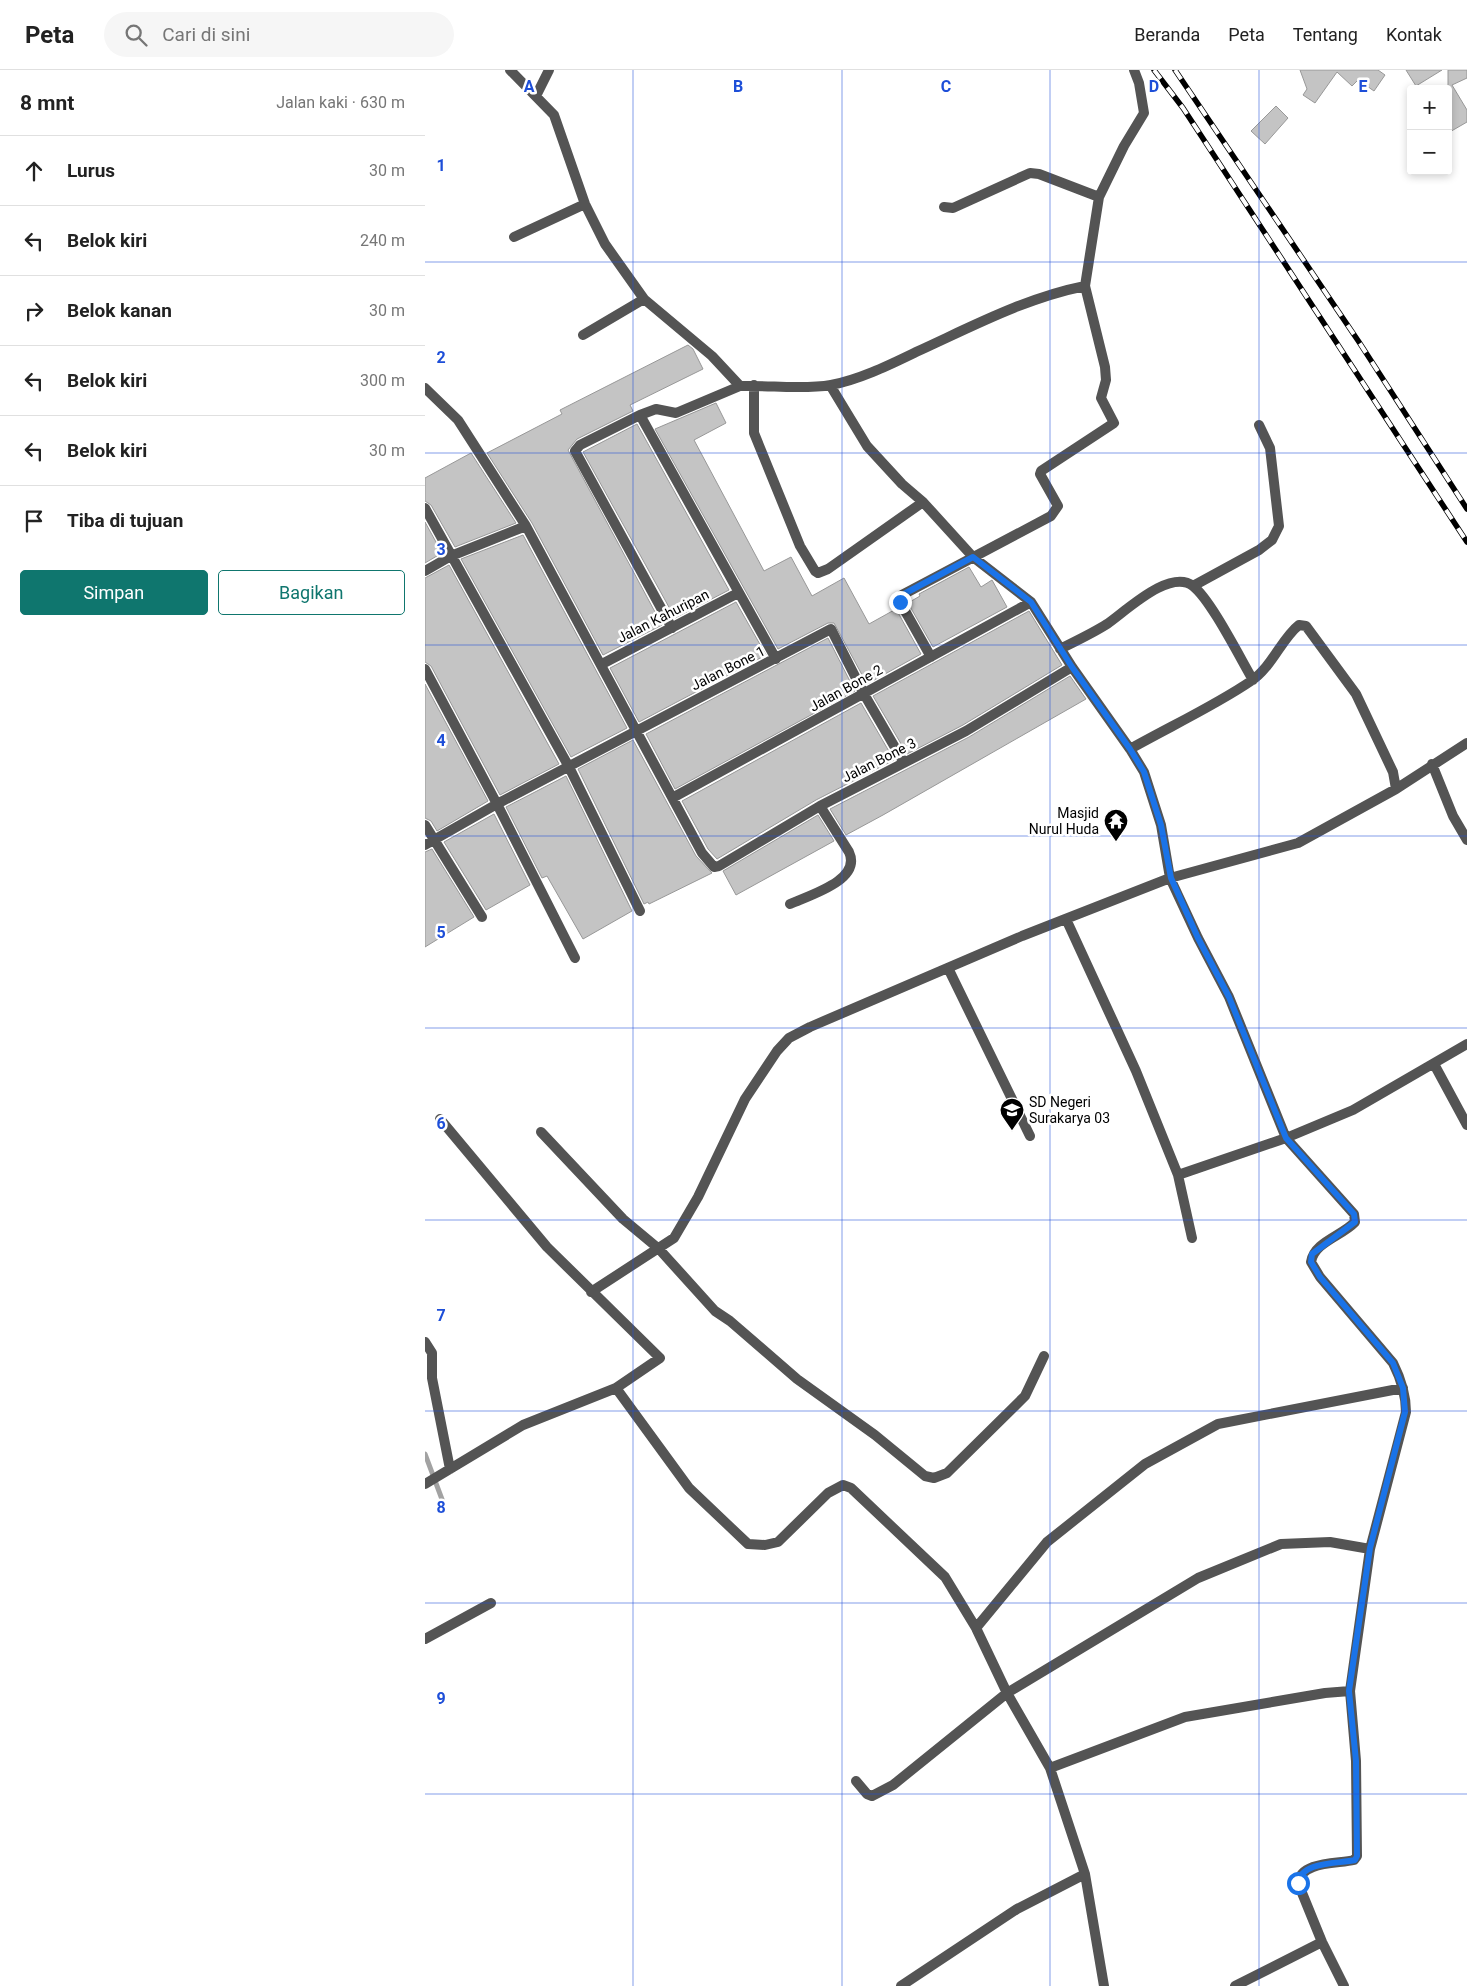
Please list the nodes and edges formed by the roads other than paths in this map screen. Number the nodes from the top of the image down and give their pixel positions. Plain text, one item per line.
1 (510, 70) edge
2 (549, 70) edge
3 (1133, 70) edge
4 (536, 96) junction
5 (1099, 197) junction
6 (585, 204) junction
7 (944, 207) dead end
8 (514, 237) dead end
9 (1085, 286) junction
10 (644, 299) junction
11 (583, 335) dead end
12 (753, 385) junction
13 (830, 385) junction
14 (740, 386) junction
15 (425, 388) edge
16 (640, 415) junction
17 (1259, 425) dead end
18 (923, 502) junction
19 (425, 508) edge
20 (526, 526) junction
21 (451, 556) junction
22 (973, 557) junction
23 (425, 571) edge
24 (1193, 586) junction
25 (737, 593) junction
26 (1031, 602) junction
27 (672, 628) junction
28 (1060, 649) junction
29 (931, 657) junction
30 (776, 659) junction
31 (602, 664) junction
32 (1072, 667) junction
33 (425, 669) edge
34 (1253, 680) junction
35 (864, 694) junction
36 (637, 731) junction
37 (1467, 742) edge
38 (1130, 749) junction
39 (904, 763) junction
40 (1432, 764) junction
41 (569, 767) junction
42 (1396, 789) junction
43 (674, 797) junction
44 (497, 804) junction
45 (820, 806) junction
46 (425, 825) edge
47 (1467, 840) edge
48 (429, 843) edge
49 (1171, 878) junction
50 (789, 904) dead end
51 (640, 911) dead end
52 (482, 917) dead end
53 (1066, 919) junction
54 (575, 958) dead end
55 (948, 968) junction
56 (1467, 1044) edge
57 (1434, 1064) junction
58 (440, 1119) dead end
59 (1467, 1125) edge
60 (541, 1132) dead end
61 (1030, 1136) dead end
62 (1286, 1138) junction
63 (1178, 1175) junction
64 (1192, 1238) dead end
65 (659, 1249) junction
66 (591, 1292) junction
67 (425, 1342) edge
68 (1044, 1356) dead end
69 (616, 1388) junction
70 (1403, 1388) junction
71 (450, 1469) junction
72 (425, 1484) edge
73 (1370, 1548) junction
74 (491, 1603) dead end
75 (976, 1628) junction
76 (425, 1639) edge
77 (1349, 1691) junction
78 (1007, 1693) junction
79 (1050, 1768) junction
80 (855, 1781) dead end
81 (1085, 1874) junction
82 (1322, 1942) junction
83 (901, 1986) edge
84 (1104, 1986) edge
85 (1235, 1986) edge
86 (1344, 1986) edge

1 - 4 street
2 - 4 street
3 - 5 street
4 - 6 street
5 - 7 street
5 - 9 street
6 - 8 street
6 - 10 street
9 - 13 street
9 - 22 street
10 - 11 street
10 - 14 street
12 - 13 street
12 - 14 street
12 - 18 street
13 - 18 street
14 - 16 street
15 - 20 street
16 - 25 street
16 - 27 street
17 - 24 street
18 - 22 street
19 - 21 street
20 - 21 street
20 - 31 street
21 - 23 street
21 - 41 street
22 - 26 street
22 - 29 street
24 - 28 street
24 - 34 street
25 - 27 street, Jalan Kahuripan
25 - 30 street
26 - 28 street
26 - 29 street, Jalan Bone 2
27 - 31 street, Jalan Kahuripan
28 - 32 street
29 - 35 street, Jalan Bone 2
30 - 35 street, Jalan Bone 1
30 - 36 street, Jalan Bone 1
31 - 36 street
32 - 38 street
32 - 39 street, Jalan Bone 3
33 - 44 street
34 - 38 street
34 - 42 street
35 - 39 street
35 - 43 street, Jalan Bone 2
36 - 41 street, Jalan Bone 1
36 - 43 street
37 - 40 street
38 - 49 street
39 - 45 street, Jalan Bone 3
40 - 42 street
40 - 47 street
41 - 44 street, Jalan Bone 1
41 - 51 street
42 - 49 street
43 - 45 street, Jalan Bone 3
44 - 48 street, Jalan Bone 1
44 - 54 street
45 - 50 street
46 - 48 street
48 - 52 street
49 - 53 street
49 - 62 street
53 - 55 street
53 - 63 street
55 - 61 street
55 - 65 street
56 - 57 street
57 - 59 street
57 - 62 street
58 - 66 street
60 - 65 street
62 - 63 street
62 - 70 street
63 - 64 street
65 - 66 street
65 - 68 street
66 - 69 street
67 - 71 street
69 - 71 street
69 - 75 street
70 - 73 street
70 - 75 street
71 - 72 street
73 - 77 street
73 - 78 street
74 - 76 street
75 - 78 street
77 - 79 street
77 - 82 street
78 - 79 street
78 - 80 street
79 - 81 street
81 - 83 street
81 - 84 street
82 - 85 street
82 - 86 street

